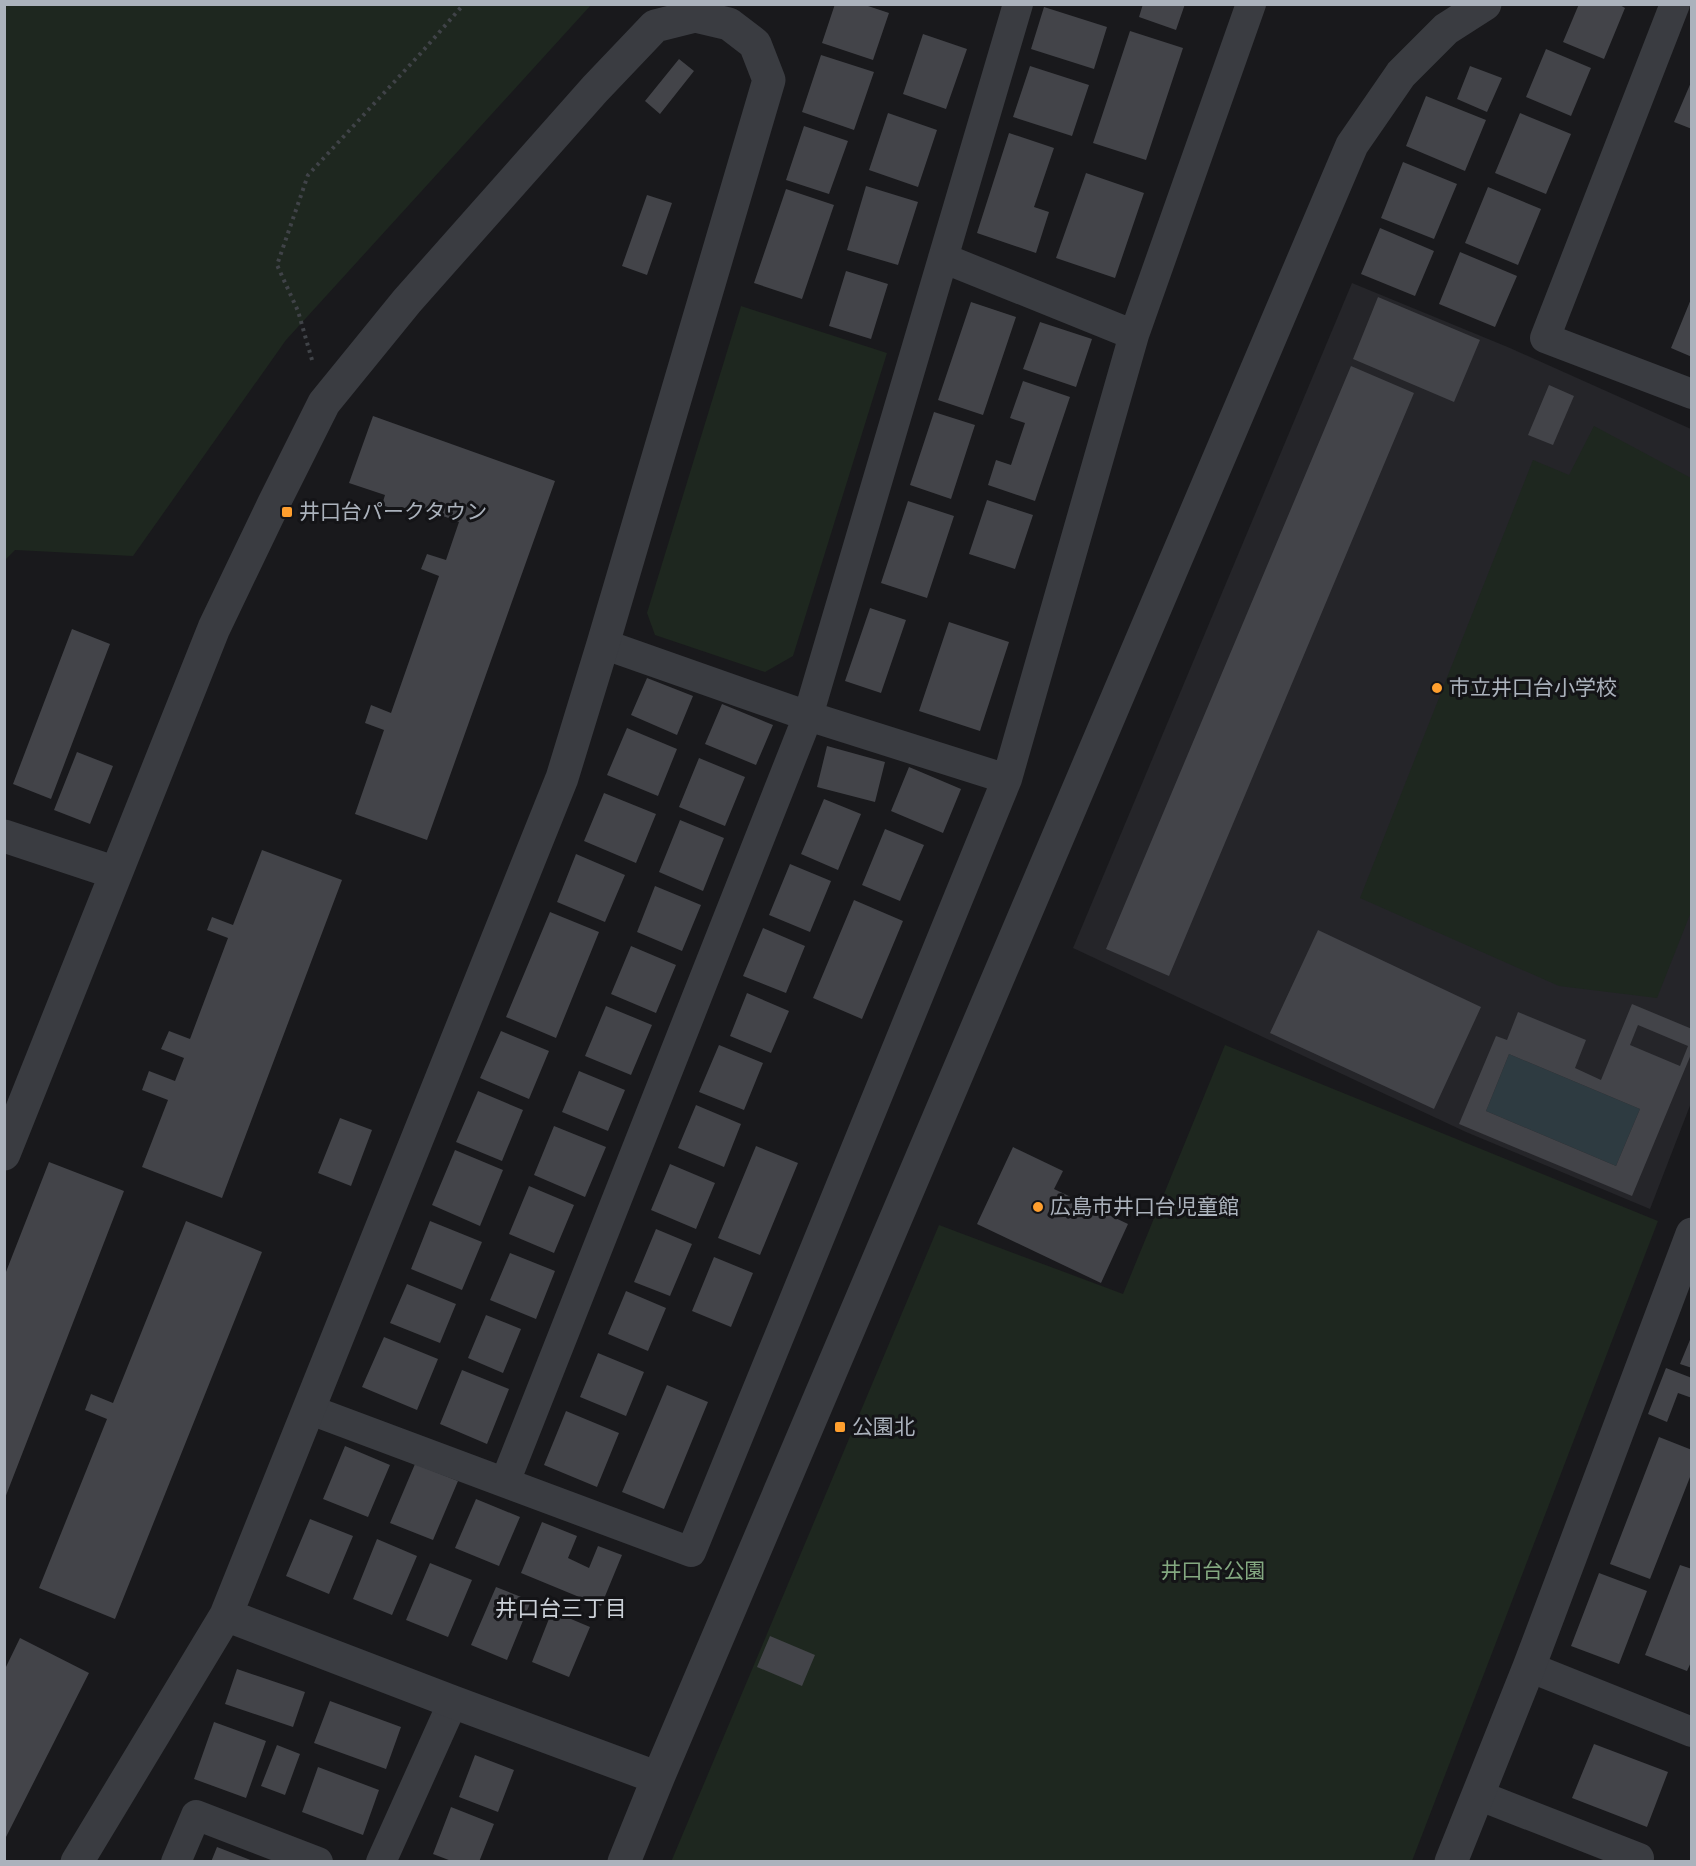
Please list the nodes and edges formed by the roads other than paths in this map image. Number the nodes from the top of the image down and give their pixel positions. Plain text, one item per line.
1 (1018, 4) edge
2 (1251, 4) edge
3 (1485, 4) edge
4 (1676, 4) edge
5 (943, 258) junction
6 (1134, 335) junction
7 (1692, 394) edge
8 (603, 644) junction
9 (808, 716) junction
10 (1006, 779) junction
11 (4, 836) edge
12 (116, 873) junction
13 (4, 1154) edge
14 (1692, 1234) edge
15 (308, 1409) junction
16 (505, 1482) junction
17 (226, 1615) junction
18 (1529, 1666) junction
19 (453, 1702) junction
20 (1692, 1732) edge
21 (658, 1778) junction
22 (1478, 1795) junction
23 (77, 1862) edge
24 (176, 1862) edge
25 (318, 1862) edge
26 (381, 1862) edge
27 (624, 1862) edge
28 (1451, 1862) edge
29 (1637, 1862) edge

1 - 5 street
2 - 6 street
3 - 21 street
4 - 7 street
5 - 6 street
5 - 9 street
6 - 10 street
8 - 9 street
8 - 12 street
8 - 15 street
9 - 10 street
9 - 16 street
10 - 16 street
11 - 12 street
12 - 13 street
14 - 18 street
15 - 16 street
15 - 17 street
17 - 19 street
17 - 23 street
18 - 20 street
18 - 22 street
19 - 21 street
19 - 26 street
21 - 27 street
22 - 28 street
22 - 29 street
24 - 25 street

